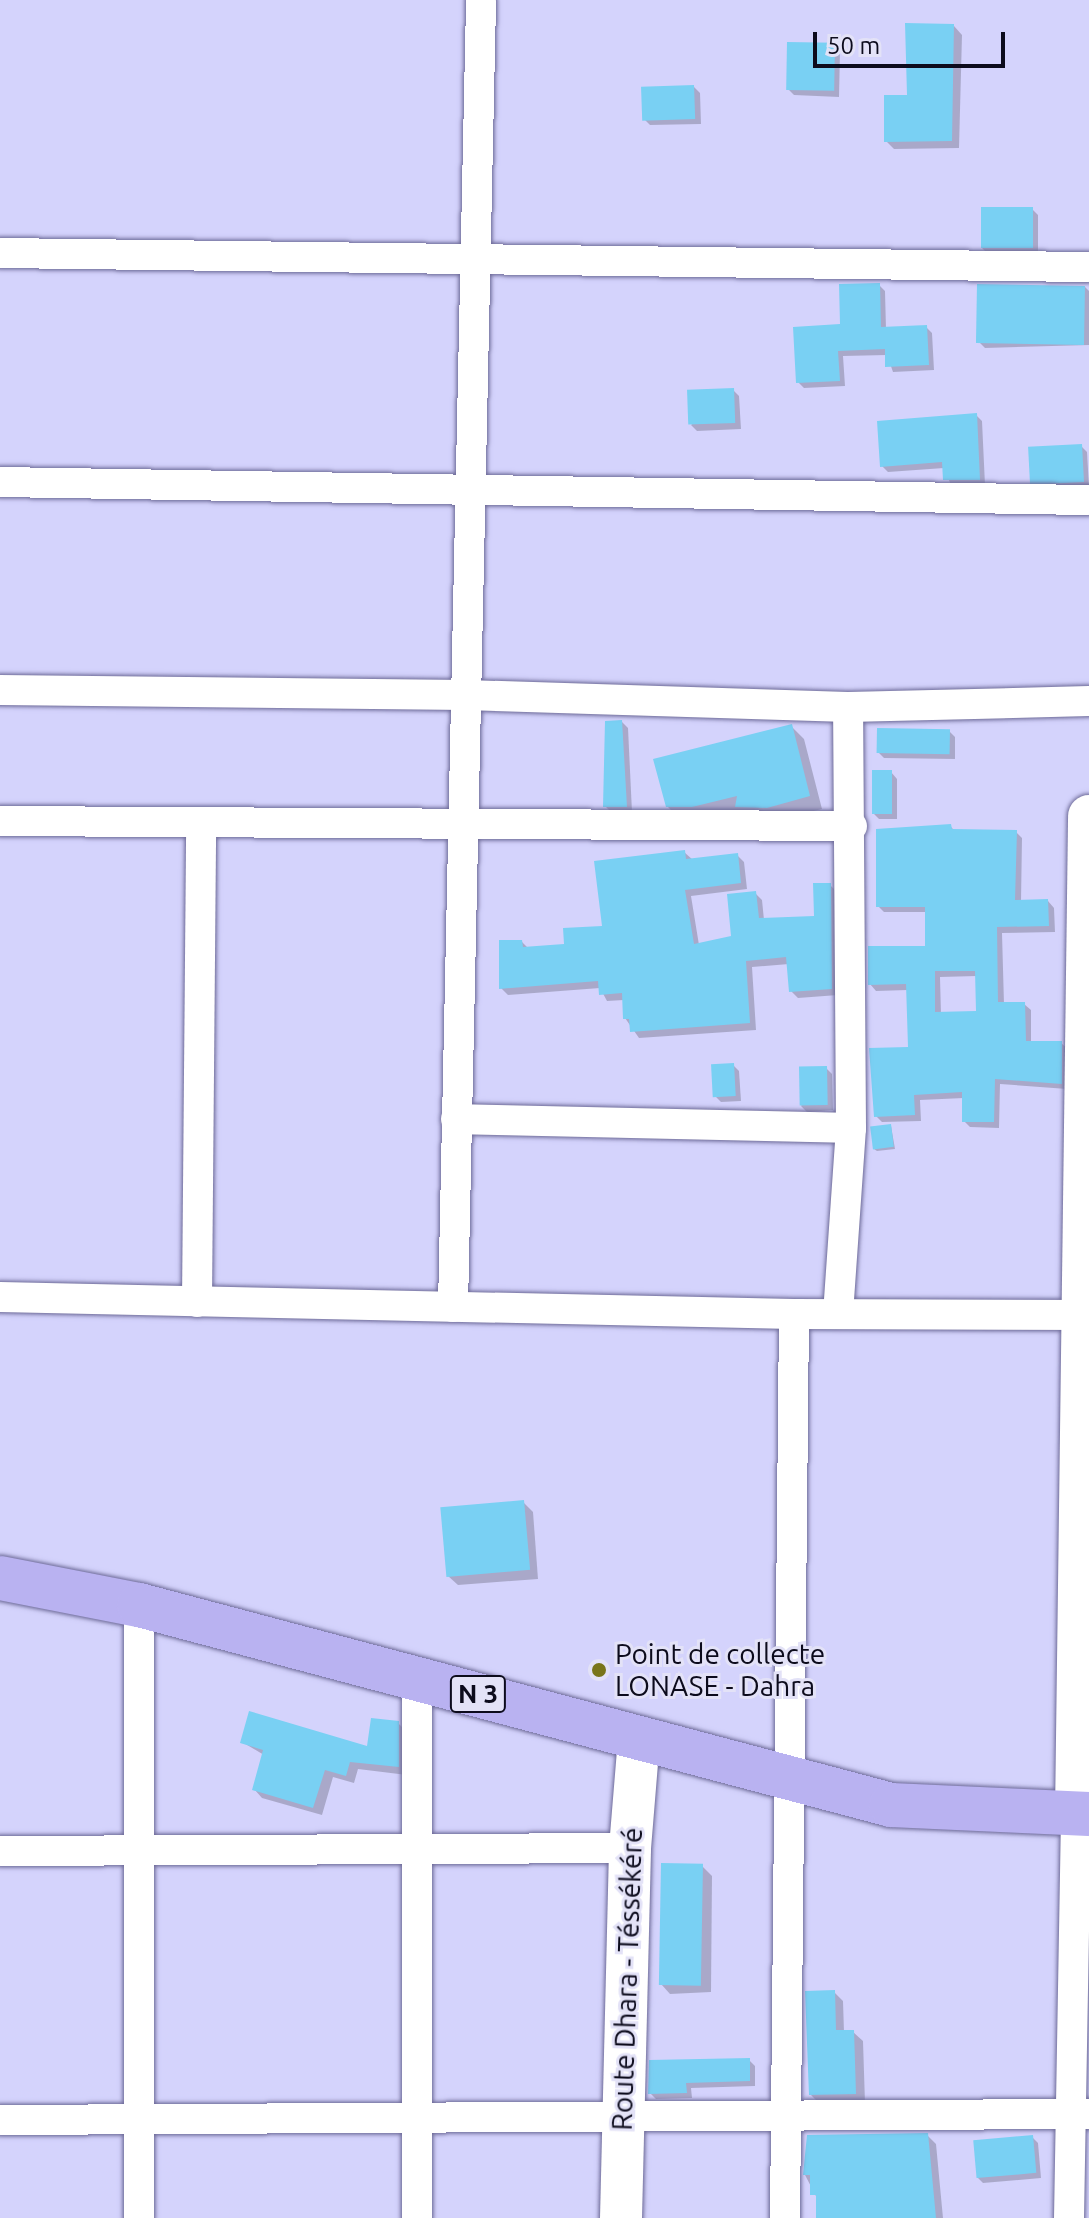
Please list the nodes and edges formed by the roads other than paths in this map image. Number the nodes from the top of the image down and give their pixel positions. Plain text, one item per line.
1 (481, 0) edge
2 (0, 253) edge
3 (476, 260) junction
4 (1089, 267) edge
5 (0, 482) edge
6 (470, 489) junction
7 (1089, 500) edge
8 (0, 690) edge
9 (466, 695) junction
10 (1089, 701) edge
11 (848, 707) junction
12 (1089, 816) edge
13 (0, 821) edge
14 (201, 822) junction
15 (463, 824) junction
16 (852, 826) junction
17 (1086, 934) edge
18 (456, 1119) junction
19 (851, 1128) junction
20 (0, 1297) edge
21 (197, 1302) junction
22 (453, 1307) junction
23 (794, 1314) junction
24 (838, 1314) junction
25 (1085, 1314) edge
26 (0, 1578) edge
27 (1085, 1597) edge
28 (139, 1605) junction
29 (417, 1676) junction
30 (639, 1739) junction
31 (787, 1781) junction
32 (1083, 1814) edge
33 (630, 1848) junction
34 (418, 1849) junction
35 (0, 1851) edge
36 (139, 1851) junction
37 (783, 2114) junction
38 (1078, 2114) edge
39 (621, 2118) junction
40 (0, 2120) edge
41 (139, 2120) junction
42 (416, 2120) junction
43 (139, 2218) edge
44 (417, 2218) edge
45 (621, 2218) edge
46 (785, 2218) edge
47 (1069, 2218) edge

1 - 3 street
2 - 3 street
3 - 4 street
3 - 6 street
5 - 6 street
6 - 7 street
6 - 9 street
8 - 9 street
9 - 11 street
9 - 15 street
10 - 11 street
11 - 16 street
12 - 17 street
13 - 14 street
14 - 15 street
14 - 21 street
15 - 16 street
15 - 18 street
16 - 19 street
17 - 25 street
18 - 19 street
18 - 22 street
19 - 24 street
20 - 21 street
21 - 22 street
22 - 23 street
23 - 24 street
23 - 31 street
24 - 25 street
25 - 27 street
26 - 28 main road, N 3
27 - 32 street
28 - 29 main road, N 3
28 - 36 street
29 - 30 main road, N 3
29 - 34 street
30 - 31 main road, N 3
30 - 33 street, Route Dhara - Téssékéré
31 - 32 main road, N 3
31 - 37 street
32 - 38 street
33 - 34 street
33 - 39 street, Route Dhara - Téssékéré
34 - 36 street
34 - 42 street
35 - 36 street
36 - 41 street
37 - 38 street
37 - 39 street
37 - 46 street
38 - 47 street
39 - 42 street
39 - 45 street, Route Dhara - Téssékéré
40 - 41 street
41 - 42 street
41 - 43 street
42 - 44 street

